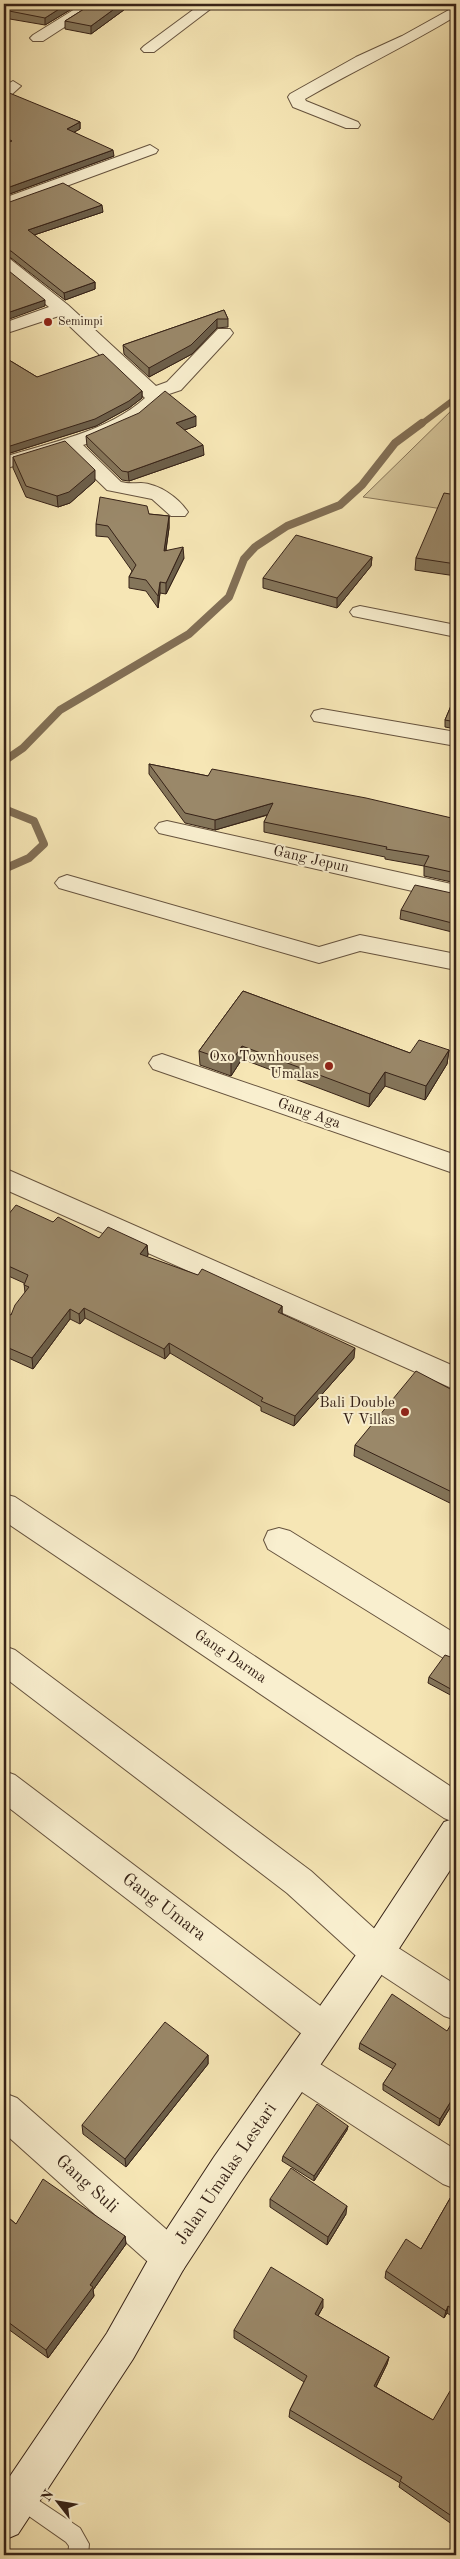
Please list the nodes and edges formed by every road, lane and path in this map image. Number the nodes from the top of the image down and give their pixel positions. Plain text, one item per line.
1 (93, 4) edge
2 (210, 4) edge
3 (456, 10) edge
4 (38, 38) dead end
5 (149, 49) dead end
6 (352, 126) dead end
7 (150, 150) dead end
8 (4, 204) edge
9 (4, 263) edge
10 (62, 309) junction
11 (4, 329) edge
12 (224, 333) dead end
13 (150, 399) junction
14 (70, 443) junction
15 (4, 463) edge
16 (178, 512) dead end
17 (360, 612) dead end
18 (456, 631) edge
19 (322, 716) dead end
20 (456, 739) edge
21 (167, 828) dead end
22 (67, 883) dead end
23 (456, 893) edge
24 (456, 962) edge
25 (162, 1063) dead end
26 (456, 1165) edge
27 (4, 1178) edge
28 (456, 1379) edge
29 (4, 1506) edge
30 (279, 1540) dead end
31 (456, 1650) edge
32 (4, 1659) edge
33 (4, 1785) edge
34 (456, 1808) edge
35 (456, 1833) edge
36 (377, 1953) junction
37 (456, 2004) edge
38 (324, 2029) junction
39 (297, 2069) junction
40 (4, 2110) edge
41 (456, 2171) edge
42 (170, 2257) junction
43 (11, 2509) edge
44 (78, 2555) edge

1 - 4 street
2 - 5 street
3 - 6 street
7 - 8 street
9 - 10 street
10 - 11 street
10 - 13 street
12 - 13 street
13 - 14 street
14 - 15 street
14 - 16 street
17 - 18 street
19 - 20 street
21 - 23 street, Gang Jepun
22 - 24 street
25 - 26 street, Gang Aga
27 - 28 street
29 - 34 street, Gang Darma
30 - 31 street
32 - 36 street
33 - 38 street, Gang Umara
35 - 36 street, Jalan Umalas Lestari
36 - 37 street
36 - 38 street, Jalan Umalas Lestari
38 - 39 street, Jalan Umalas Lestari
39 - 41 street
39 - 42 street, Jalan Umalas Lestari
40 - 42 street, Gang Suli
42 - 43 street, Jalan Umalas Lestari
43 - 44 lane

